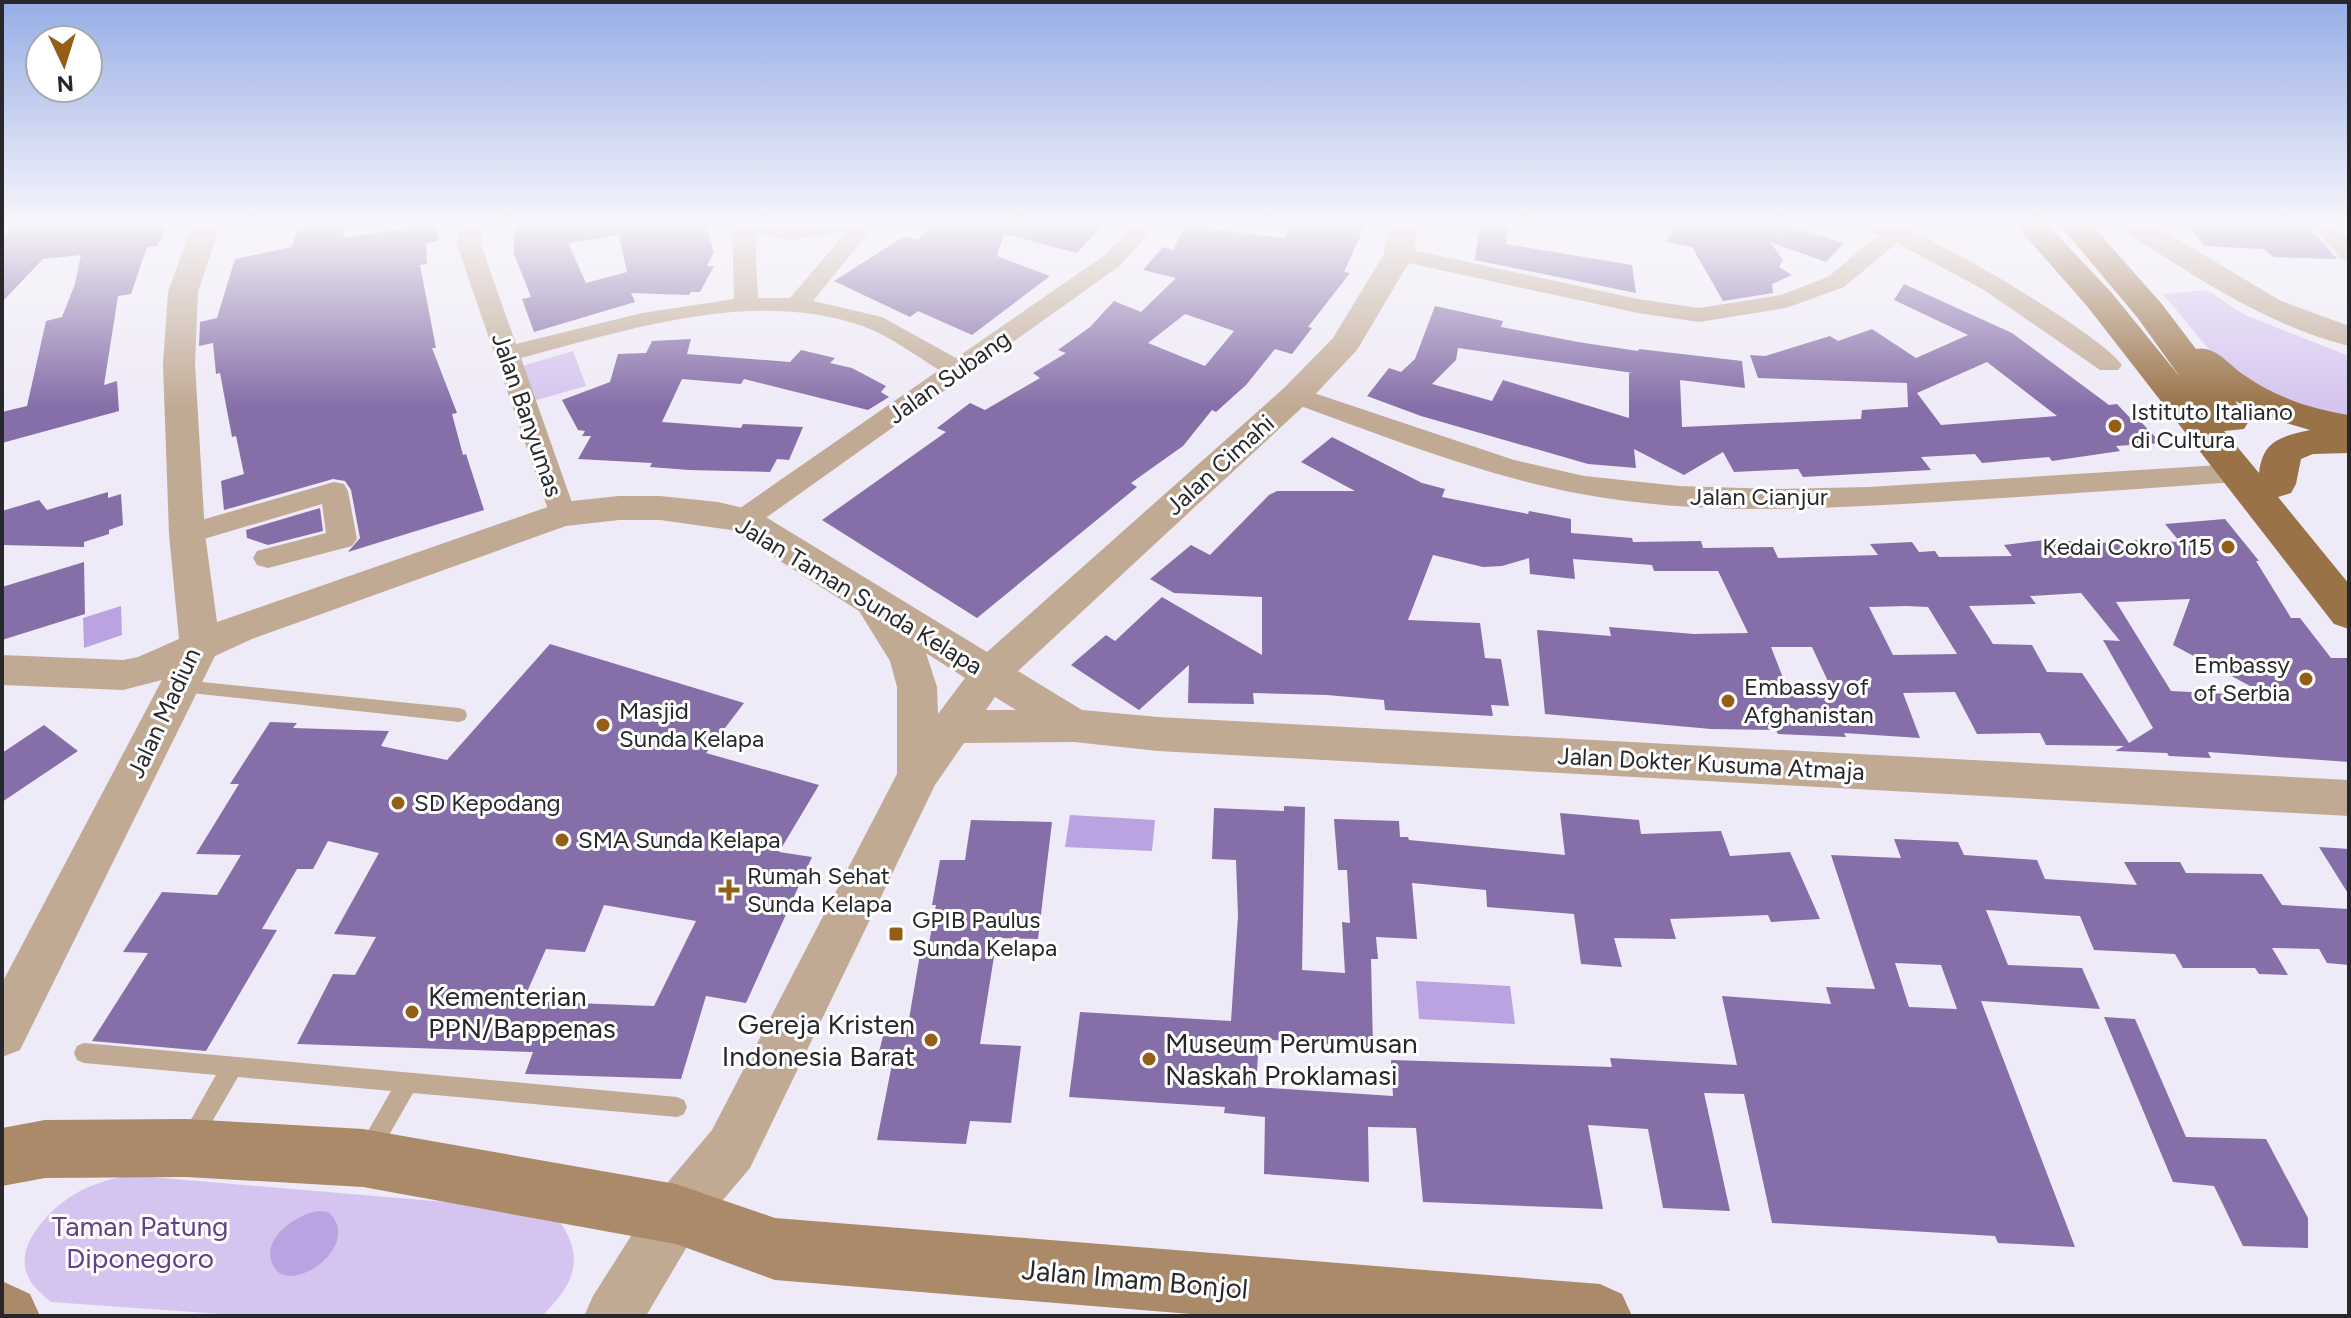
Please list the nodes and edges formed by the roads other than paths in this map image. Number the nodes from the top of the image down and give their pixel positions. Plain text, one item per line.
1 (186, 285) edge
2 (482, 285) edge
3 (745, 285) edge
4 (814, 285) edge
5 (1079, 285) edge
6 (1381, 285) edge
7 (1540, 285) edge
8 (1829, 285) edge
9 (1993, 285) edge
10 (2086, 285) edge
11 (2126, 285) edge
12 (2229, 285) edge
13 (746, 305) junction
14 (797, 305) junction
15 (2146, 307) junction
16 (2349, 337) edge
17 (506, 354) junction
18 (2109, 365) dead end
19 (959, 370) junction
20 (1296, 395) junction
21 (2349, 427) edge
22 (2349, 441) edge
23 (2235, 473) junction
24 (2277, 484) junction
25 (562, 514) junction
26 (743, 520) junction
27 (187, 534) junction
28 (268, 558) dead end
29 (2349, 567) edge
30 (873, 604) junction
31 (2349, 613) edge
32 (191, 666) junction
33 (2, 670) edge
34 (990, 673) junction
35 (459, 715) dead end
36 (1074, 726) junction
37 (950, 727) junction
38 (919, 774) junction
39 (2349, 798) edge
40 (2, 1033) edge
41 (84, 1053) dead end
42 (232, 1067) junction
43 (407, 1083) junction
44 (677, 1107) dead end
45 (186, 1148) junction
46 (2, 1157) edge
47 (363, 1158) junction
48 (676, 1214) junction
49 (2, 1313) edge
50 (8, 1316) edge
51 (613, 1316) edge
52 (1600, 1316) edge

1 - 27 street, Jalan Madiun
2 - 17 street, Jalan Banyumas
3 - 13 street
4 - 14 street
5 - 19 street, Jalan Subang
6 - 20 street, Jalan Cimahi
7 - 8 street
9 - 18 street
10 - 23 main road
11 - 15 main road
12 - 16 street
13 - 14 street
13 - 17 street
14 - 19 street
15 - 21 main road
15 - 24 main road
17 - 25 street, Jalan Banyumas
19 - 26 street, Jalan Subang
20 - 23 street, Jalan Cianjur
20 - 34 street, Jalan Cimahi
22 - 24 main road
23 - 31 main road
24 - 29 main road
25 - 26 street, Jalan Taman Sunda Kelapa
25 - 32 street, Jalan Taman Sunda Kelapa
26 - 30 street, Jalan Taman Sunda Kelapa
27 - 28 street
27 - 32 street, Jalan Madiun
30 - 34 street, Jalan Taman Sunda Kelapa
30 - 38 street
32 - 33 street, Jalan Taman Sunda Kelapa
32 - 35 lane
32 - 40 street, Jalan Madiun
34 - 36 street, Jalan Dokter Kusuma Atmaja
34 - 37 street, Jalan Taman Sunda Kelapa
36 - 37 street, Jalan Dokter Kusuma Atmaja
36 - 39 street, Jalan Dokter Kusuma Atmaja
37 - 38 street, Jalan Taman Sunda Kelapa
38 - 48 street, Jalan Taman Sunda Kelapa
41 - 42 lane
42 - 43 lane
42 - 45 lane
43 - 44 lane
43 - 47 lane
45 - 46 main road, Jalan Imam Bonjol
45 - 47 main road, Jalan Imam Bonjol
47 - 48 main road, Jalan Imam Bonjol
48 - 51 street, Jalan Taman Sunda Kelapa
48 - 52 main road, Jalan Imam Bonjol
49 - 50 main road

